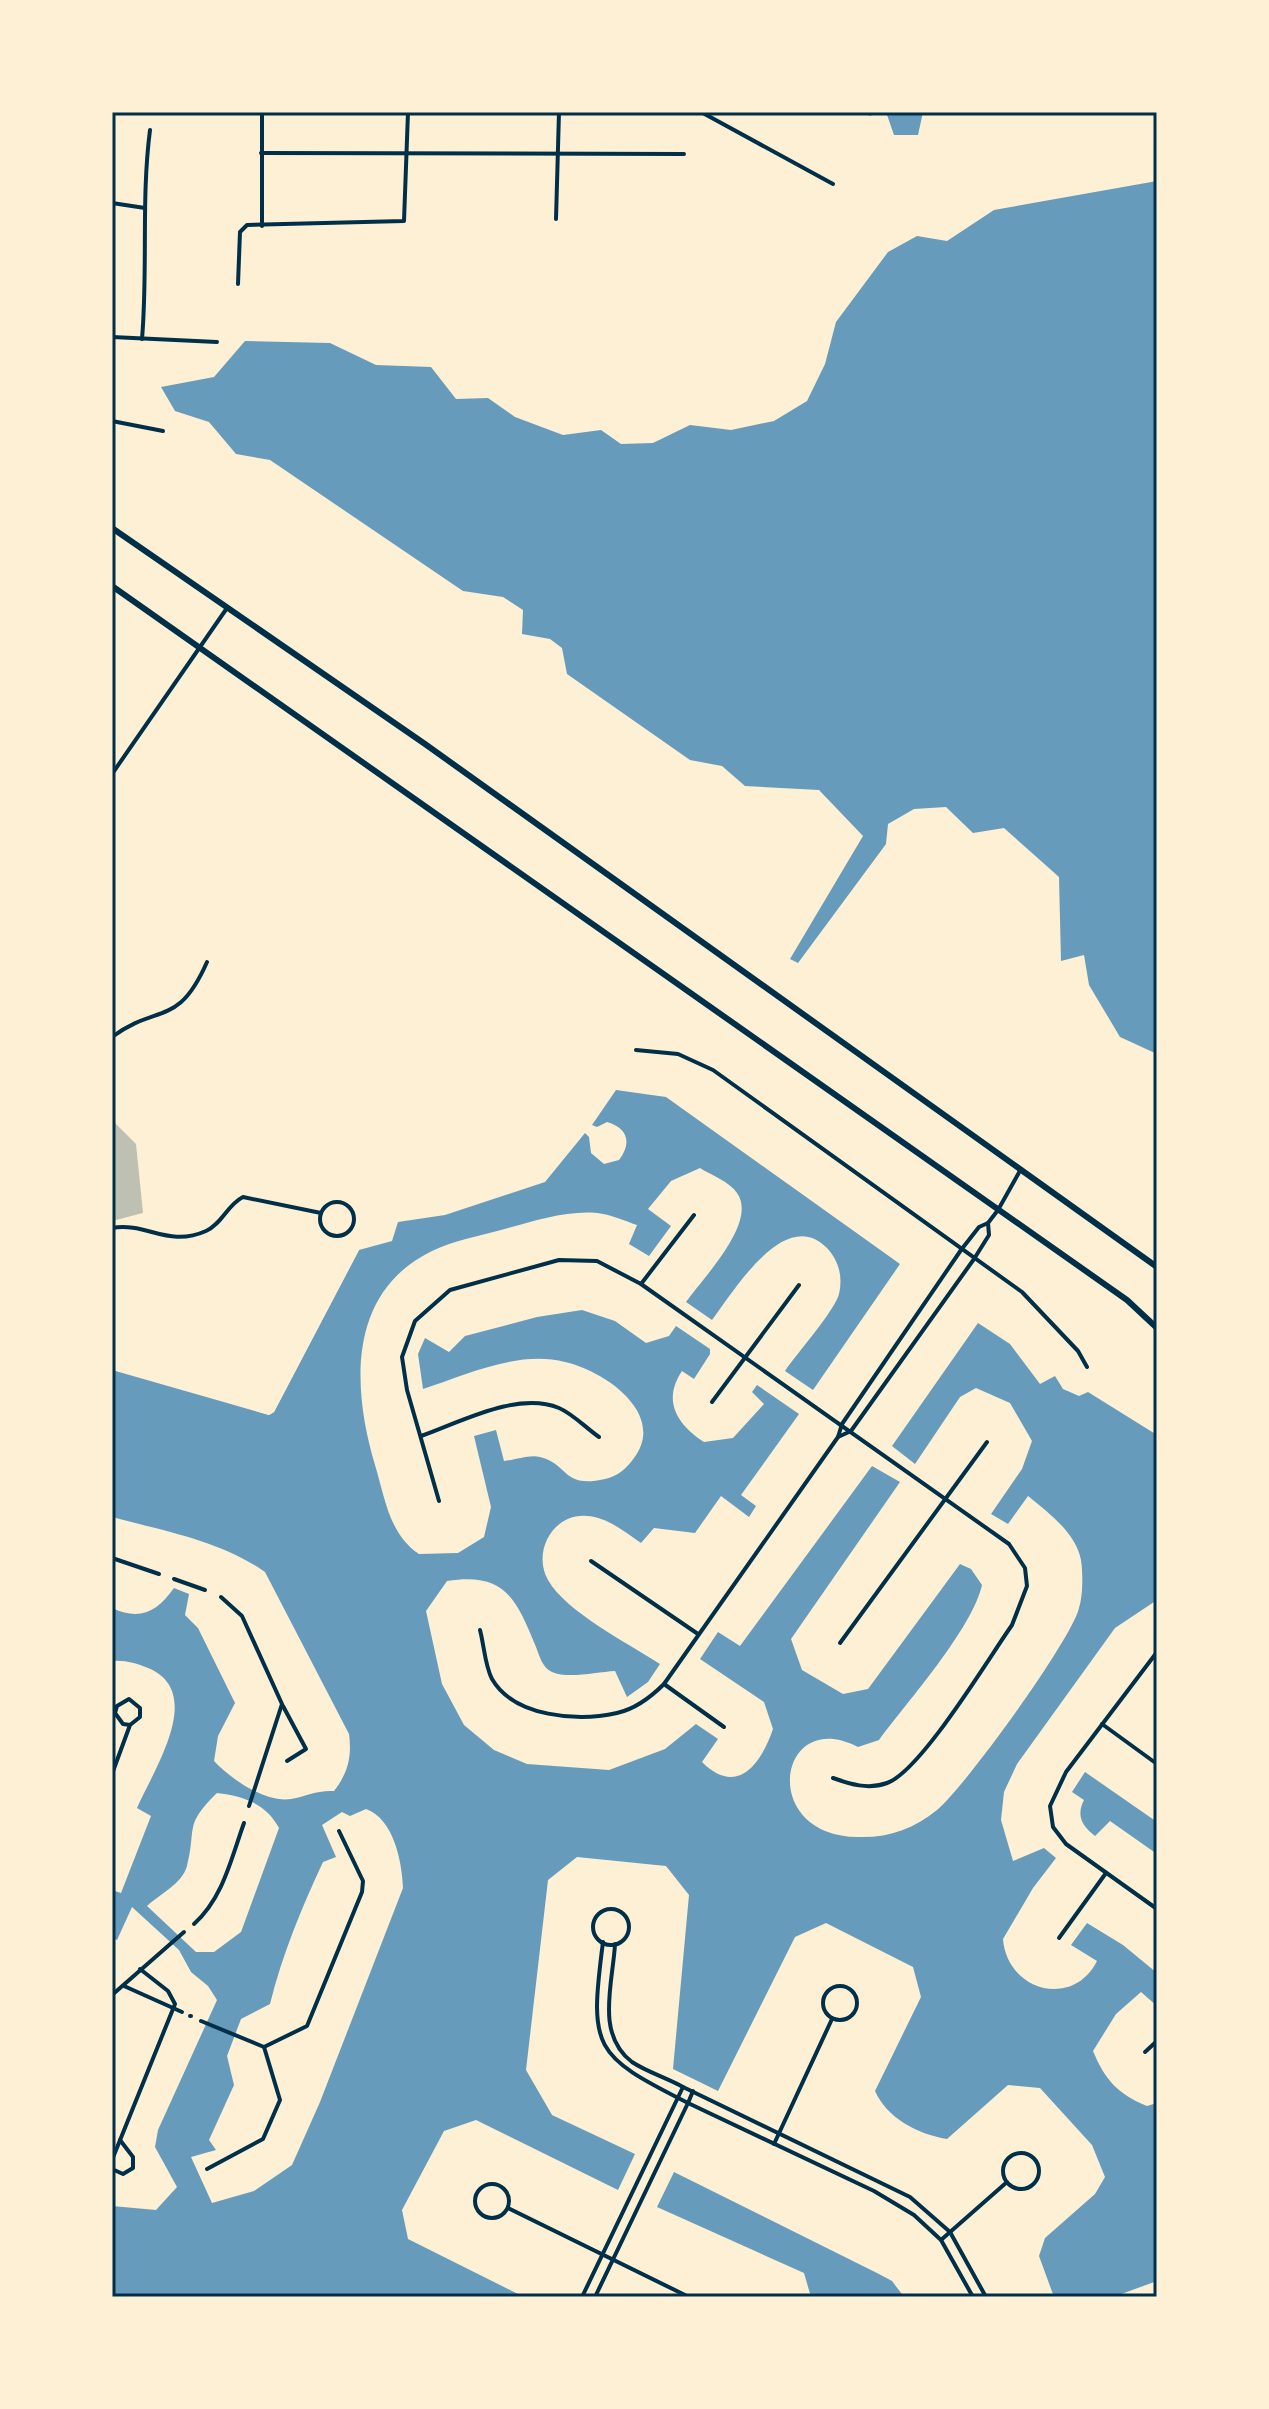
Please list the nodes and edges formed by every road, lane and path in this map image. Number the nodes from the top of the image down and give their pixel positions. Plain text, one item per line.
1 (262, 112) edge
2 (408, 112) edge
3 (559, 112) edge
4 (701, 112) edge
5 (150, 130) dead end
6 (261, 153) junction
7 (406, 154) junction
8 (558, 154) junction
9 (684, 154) dead end
10 (833, 184) dead end
11 (112, 203) edge
12 (146, 208) junction
13 (556, 219) dead end
14 (262, 226) junction
15 (238, 284) dead end
16 (112, 337) edge
17 (142, 339) junction
18 (217, 342) dead end
19 (112, 421) edge
20 (163, 431) dead end
21 (112, 528) edge
22 (112, 586) edge
23 (227, 608) junction
24 (199, 647) junction
25 (112, 774) edge
26 (207, 962) dead end
27 (112, 1037) edge
28 (636, 1050) dead end
29 (1021, 1169) junction
30 (998, 1210) junction
31 (321, 1213) junction
32 (694, 1215) dead end
33 (988, 1223) junction
34 (112, 1228) edge
35 (961, 1250) junction
36 (974, 1259) junction
37 (1157, 1267) edge
38 (641, 1284) junction
39 (799, 1285) dead end
40 (1157, 1328) edge
41 (743, 1359) junction
42 (1087, 1367) dead end
43 (712, 1402) dead end
44 (842, 1424) junction
45 (851, 1431) junction
46 (421, 1436) junction
47 (599, 1437) dead end
48 (838, 1437) junction
49 (987, 1442) dead end
50 (948, 1498) junction
51 (439, 1501) dead end
52 (112, 1558) edge
53 (591, 1561) dead end
54 (159, 1574) dead end
55 (176, 1580) dead end
56 (205, 1590) dead end
57 (221, 1597) dead end
58 (480, 1630) dead end
59 (698, 1634) junction
60 (840, 1643) dead end
61 (1157, 1652) edge
62 (664, 1684) junction
63 (282, 1704) junction
64 (1102, 1724) junction
65 (130, 1725) junction
66 (724, 1727) dead end
67 (287, 1761) dead end
68 (1157, 1764) edge
69 (112, 1774) edge
70 (833, 1778) dead end
71 (250, 1805) dead end
72 (244, 1823) dead end
73 (339, 1831) dead end
74 (1106, 1873) junction
75 (1157, 1909) edge
76 (194, 1924) dead end
77 (183, 1934) dead end
78 (1059, 1938) dead end
79 (603, 1942) junction
80 (615, 1944) junction
81 (140, 1969) junction
82 (124, 1986) junction
83 (112, 1995) edge
84 (174, 2009) junction
85 (182, 2012) dead end
86 (832, 2019) junction
87 (203, 2022) dead end
88 (1157, 2041) edge
89 (264, 2047) junction
90 (1145, 2052) dead end
91 (683, 2087) junction
92 (693, 2091) junction
93 (678, 2098) junction
94 (688, 2103) junction
95 (779, 2132) junction
96 (120, 2140) junction
97 (774, 2144) junction
98 (112, 2160) edge
99 (112, 2169) edge
100 (207, 2169) dead end
101 (639, 2178) junction
102 (1007, 2182) junction
103 (650, 2183) junction
104 (508, 2208) junction
105 (950, 2232) junction
106 (941, 2240) junction
107 (603, 2255) junction
108 (613, 2260) junction
109 (582, 2297) edge
110 (595, 2297) edge
111 (689, 2297) edge
112 (973, 2297) edge
113 (986, 2297) edge

1 - 6 street
2 - 7 street
3 - 8 street
4 - 10 street
5 - 12 street
6 - 7 street
6 - 14 street
7 - 8 street
7 - 14 street
8 - 9 street
8 - 13 street
11 - 12 street
12 - 17 street
14 - 15 street
16 - 17 street
17 - 18 street
19 - 20 street
21 - 23 main road
22 - 24 main road
23 - 24 street
23 - 29 main road
24 - 25 street
24 - 30 main road
26 - 27 street
28 - 35 street
29 - 30 street
29 - 37 main road
30 - 33 street
30 - 40 main road
31 - 31 street
31 - 34 street
32 - 38 street
33 - 35 street
33 - 36 street
35 - 36 street
35 - 44 street
36 - 42 street
36 - 45 street
38 - 41 street
38 - 46 street
39 - 41 street
41 - 43 street
41 - 44 street
44 - 45 street
44 - 48 street
45 - 48 street
45 - 50 street
46 - 47 street
46 - 51 street
48 - 59 street
49 - 50 street
50 - 60 street
50 - 70 street
52 - 54 street
53 - 59 street
55 - 56 street
57 - 63 street
58 - 62 street
59 - 62 street
61 - 64 street
62 - 66 street
63 - 67 street
63 - 71 street
64 - 68 street
64 - 74 street
65 - 65 street
65 - 69 street
72 - 76 street
73 - 89 street
74 - 75 street
74 - 78 street
77 - 81 street
79 - 80 street
79 - 80 street
79 - 93 street
80 - 91 street
81 - 82 street
81 - 84 street
82 - 83 street
82 - 84 street
84 - 85 street
84 - 96 street
86 - 86 street
86 - 95 street
87 - 89 street
88 - 90 street
89 - 100 street
91 - 92 street
91 - 93 street
92 - 94 street
92 - 95 street
93 - 94 street
93 - 101 street
94 - 97 street
94 - 103 street
95 - 97 street
95 - 105 street
96 - 98 street
96 - 99 street
97 - 106 street
101 - 103 street
101 - 107 street
102 - 102 street
102 - 105 street
103 - 108 street
104 - 104 street
104 - 107 street
105 - 106 street
105 - 113 street
106 - 112 street
107 - 108 street
107 - 109 street
108 - 110 street
108 - 111 street

